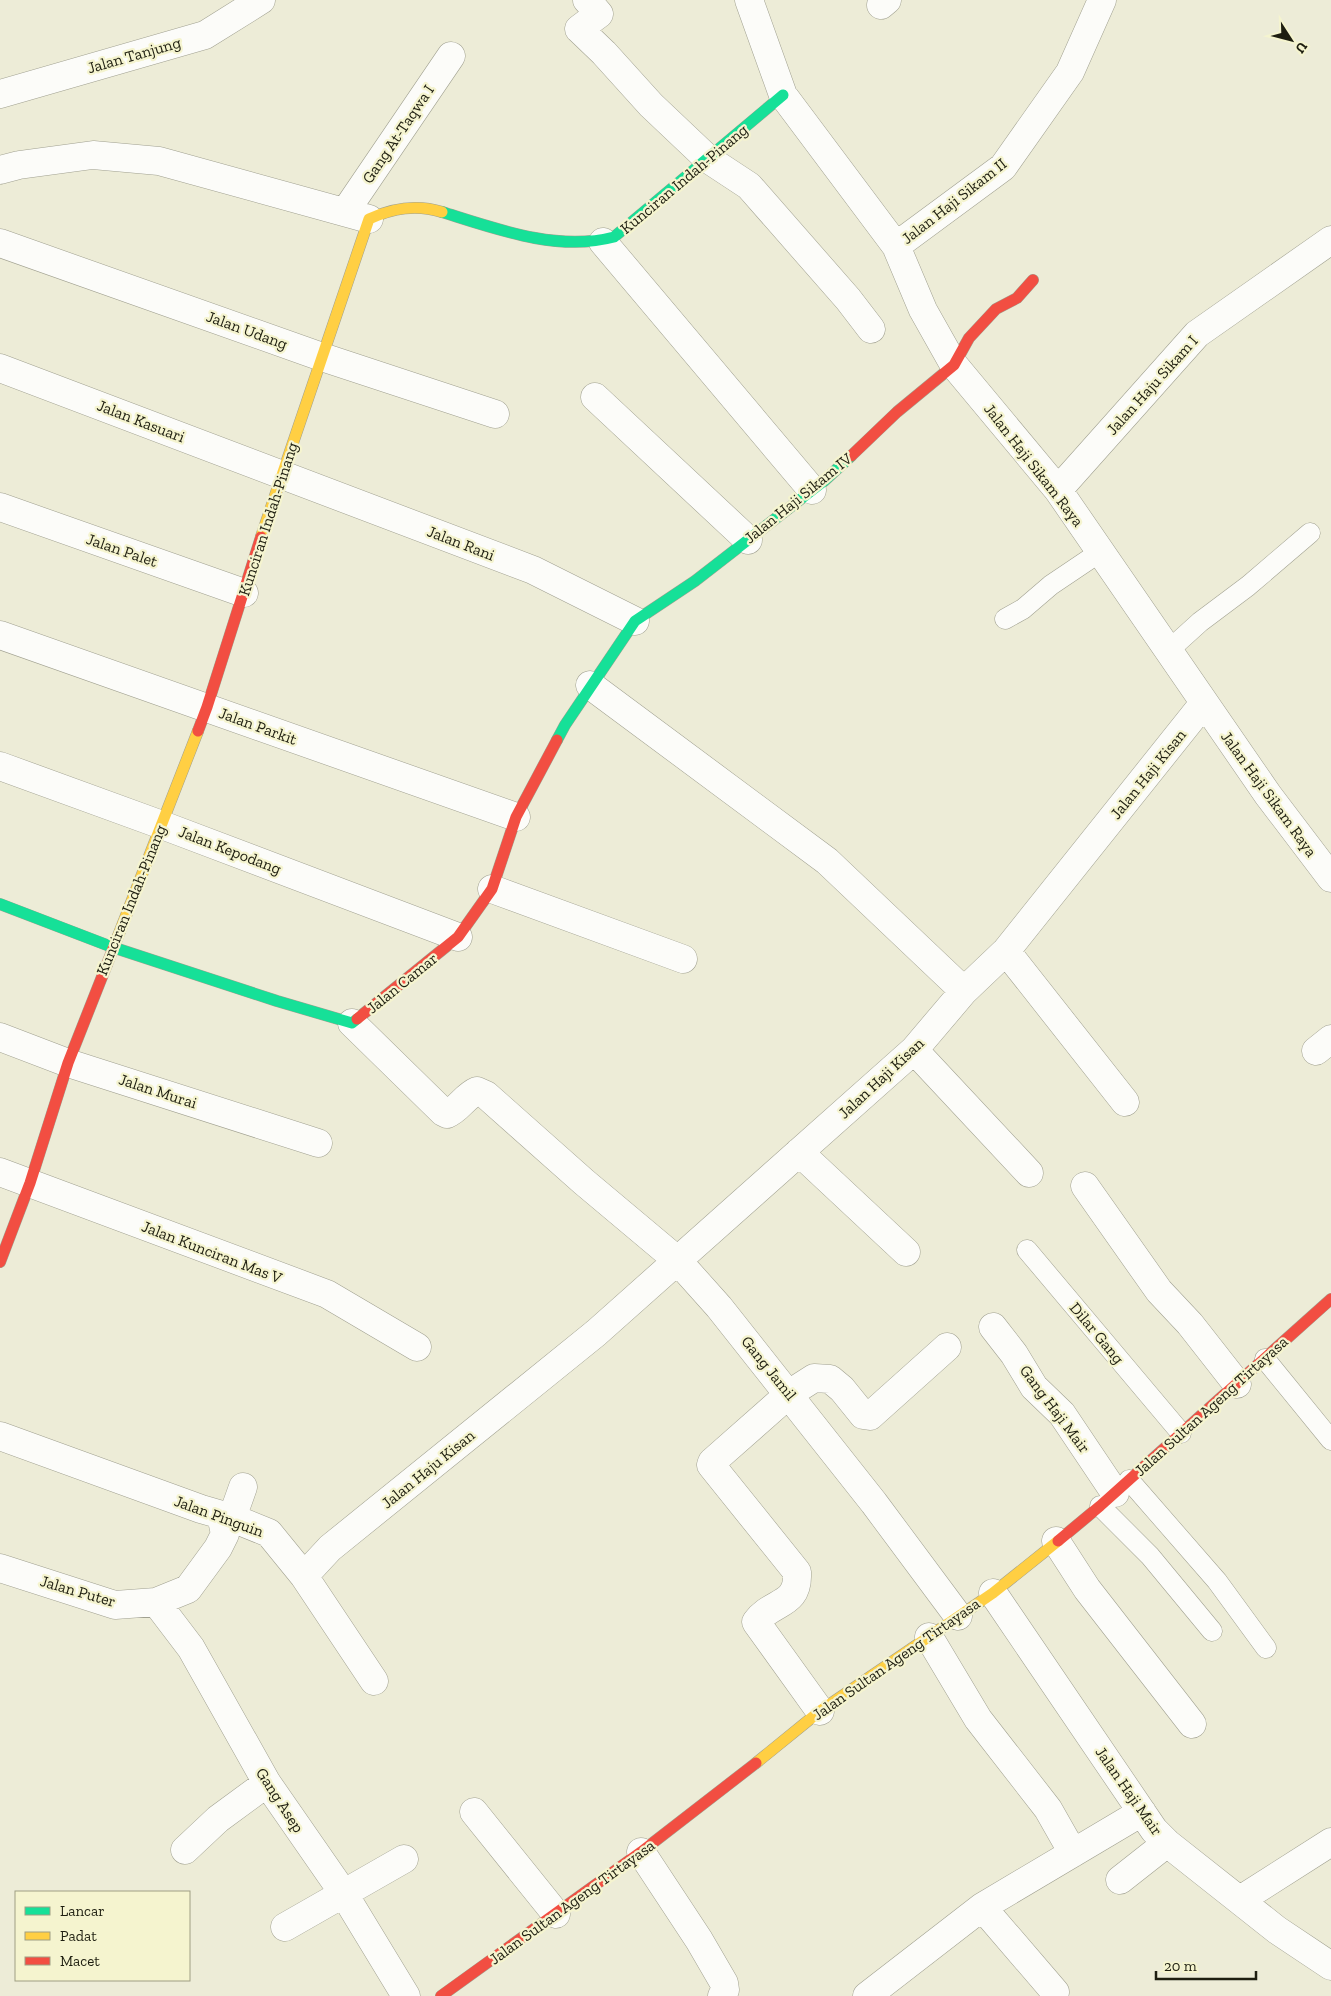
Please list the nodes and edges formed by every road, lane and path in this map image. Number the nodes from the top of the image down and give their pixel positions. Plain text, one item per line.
1 (261, 0) edge
2 (587, 0) edge
3 (749, 0) edge
4 (1102, 0) edge
5 (451, 56) dead end
6 (0, 94) edge
7 (783, 95) junction
8 (708, 159) junction
9 (0, 170) edge
10 (357, 216) junction
11 (1331, 240) edge
12 (603, 242) junction
13 (0, 243) edge
14 (896, 246) junction
15 (1033, 280) dead end
16 (871, 329) dead end
17 (322, 357) junction
18 (954, 365) junction
19 (0, 368) edge
20 (595, 397) dead end
21 (495, 414) dead end
22 (281, 475) junction
23 (812, 490) junction
24 (1058, 490) junction
25 (0, 507) edge
26 (1310, 533) dead end
27 (748, 540) junction
28 (1100, 552) junction
29 (244, 593) junction
30 (1005, 619) dead end
31 (635, 621) junction
32 (0, 635) edge
33 (1168, 651) junction
34 (590, 685) junction
35 (1204, 703) junction
36 (207, 707) junction
37 (0, 766) edge
38 (516, 817) junction
39 (162, 825) junction
40 (1331, 878) edge
41 (492, 889) junction
42 (0, 904) edge
43 (458, 937) junction
44 (112, 947) junction
45 (1006, 951) junction
46 (683, 959) dead end
47 (964, 991) junction
48 (352, 1023) junction
49 (0, 1037) edge
50 (914, 1050) junction
51 (68, 1063) junction
52 (1125, 1102) dead end
53 (318, 1142) dead end
54 (799, 1152) junction
55 (0, 1172) edge
56 (1029, 1173) dead end
57 (30, 1183) junction
58 (1085, 1186) dead end
59 (1027, 1250) dead end
60 (906, 1252) dead end
61 (677, 1260) junction
62 (0, 1262) edge
63 (1331, 1299) edge
64 (993, 1327) dead end
65 (417, 1347) dead end
66 (947, 1347) dead end
67 (1265, 1359) junction
68 (555, 1366) joint
69 (1237, 1384) junction
70 (789, 1394) junction
71 (1181, 1433) junction
72 (0, 1436) edge
73 (1331, 1440) edge
74 (243, 1487) dead end
75 (1115, 1493) junction
76 (226, 1516) junction
77 (1056, 1541) junction
78 (0, 1568) edge
79 (304, 1576) junction
80 (993, 1593) junction
81 (156, 1602) junction
82 (958, 1616) junction
83 (1212, 1631) dead end
84 (929, 1638) junction
85 (1266, 1648) dead end
86 (374, 1681) dead end
87 (820, 1711) junction
88 (1192, 1724) dead end
89 (267, 1783) junction
90 (474, 1812) dead end
91 (1142, 1812) junction
92 (1331, 1842) edge
93 (1167, 1844) junction
94 (185, 1850) dead end
95 (641, 1852) junction
96 (1073, 1853) junction
97 (404, 1859) dead end
98 (1120, 1880) dead end
99 (344, 1894) junction
100 (1240, 1900) junction
101 (982, 1907) junction
102 (556, 1914) junction
103 (285, 1927) dead end
104 (1331, 1966) edge
105 (406, 1996) edge
106 (441, 1996) edge
107 (722, 1996) edge
108 (867, 1996) edge
109 (1054, 1996) edge

1 - 6 street, Jalan Tanjung
2 - 8 street
3 - 7 street, Jalan Haji Sikam Raya
4 - 14 street, Jalan Haji Sikam II
5 - 10 street, Gang At-Taqwa I
7 - 8 street, Kunciran Indah-Pinang
7 - 14 street, Jalan Haji Sikam Raya
8 - 12 street, Kunciran Indah-Pinang
8 - 16 street
9 - 10 street
10 - 12 street, Kunciran Indah-Pinang
10 - 17 street, Kunciran Indah-Pinang
11 - 24 street, Jalan Haju Sikam I
12 - 23 street
13 - 17 street, Jalan Udang
14 - 18 street, Jalan Haji Sikam Raya
15 - 18 street
17 - 21 street, Jalan Udang
17 - 22 street, Kunciran Indah-Pinang
18 - 23 street, Jalan Haji Sikam IV
18 - 24 street, Jalan Haji Sikam Raya
19 - 22 street, Jalan Kasuari
20 - 27 street
22 - 29 street, Kunciran Indah-Pinang
22 - 31 street, Jalan Rani
23 - 27 street, Jalan Haji Sikam IV
24 - 28 street, Jalan Haji Sikam Raya
25 - 29 street, Jalan Palet
26 - 33 lane
27 - 31 street, Jalan Haji Sikam IV
28 - 30 lane
28 - 33 street, Jalan Haji Sikam Raya
29 - 36 street, Kunciran Indah-Pinang
31 - 34 street, Jalan Camar
32 - 36 street, Jalan Parkit
33 - 35 street, Jalan Haji Sikam Raya
34 - 38 street, Jalan Camar
34 - 47 street
35 - 40 street, Jalan Haji Sikam Raya
35 - 45 street, Jalan Haji Kisan
36 - 38 street, Jalan Parkit
36 - 39 street, Kunciran Indah-Pinang
37 - 39 street, Jalan Kepodang
38 - 41 street, Jalan Camar
39 - 43 street, Jalan Kepodang
39 - 44 street, Kunciran Indah-Pinang
41 - 43 street, Jalan Camar
41 - 46 street
42 - 44 street, Jalan Camar
43 - 48 street, Jalan Camar
44 - 48 street, Jalan Camar
44 - 51 street, Kunciran Indah-Pinang
45 - 47 street, Jalan Haji Kisan
45 - 52 street
47 - 50 street, Jalan Haji Kisan
48 - 61 street, Gang Jamil
49 - 51 street, Jalan Murai
50 - 54 street, Jalan Haji Kisan
50 - 56 street
51 - 53 street, Jalan Murai
51 - 57 street, Kunciran Indah-Pinang
54 - 60 street
54 - 61 street, Jalan Haji Kisan
55 - 57 street, Jalan Kunciran Mas V
57 - 62 street, Kunciran Indah-Pinang
57 - 65 street, Jalan Kunciran Mas V
58 - 69 street
59 - 71 lane, Dilar Gang
61 - 68 street, Jalan Haji Kisan
61 - 70 street, Gang Jamil
63 - 67 street, Jalan Sultan Ageng Tirtayasa
64 - 75 street, Gang Haji Mair
66 - 70 street
67 - 69 street, Jalan Sultan Ageng Tirtayasa
67 - 73 lane
68 - 79 street, Jalan Haju Kisan
69 - 71 street, Jalan Sultan Ageng Tirtayasa
70 - 82 street, Gang Jamil
70 - 87 street
71 - 75 street, Jalan Sultan Ageng Tirtayasa
72 - 76 street, Jalan Pinguin
74 - 76 street
75 - 77 street, Jalan Sultan Ageng Tirtayasa
75 - 83 lane
75 - 85 lane
76 - 79 street, Jalan Pinguin
76 - 81 street, Jalan Puter
77 - 80 street, Jalan Sultan Ageng Tirtayasa
77 - 88 street
78 - 81 street, Jalan Puter
79 - 86 street, Jalan Pinguin
80 - 82 street, Jalan Sultan Ageng Tirtayasa
80 - 91 street, Jalan Haji Mair
81 - 89 street, Gang Asep
82 - 84 street, Jalan Sultan Ageng Tirtayasa
84 - 87 street, Jalan Sultan Ageng Tirtayasa
84 - 96 street
87 - 95 street, Jalan Sultan Ageng Tirtayasa
89 - 94 street
89 - 99 street, Gang Asep
90 - 102 street
91 - 93 street, Jalan Haji Mair
91 - 96 street
92 - 100 street
93 - 98 street
93 - 100 street, Jalan Haji Mair
95 - 102 street, Jalan Sultan Ageng Tirtayasa
95 - 107 street
96 - 101 street
97 - 99 street
99 - 103 street
99 - 105 street, Gang Asep
100 - 104 street, Jalan Haji Mair
101 - 108 street
101 - 109 street
102 - 106 street, Jalan Sultan Ageng Tirtayasa

